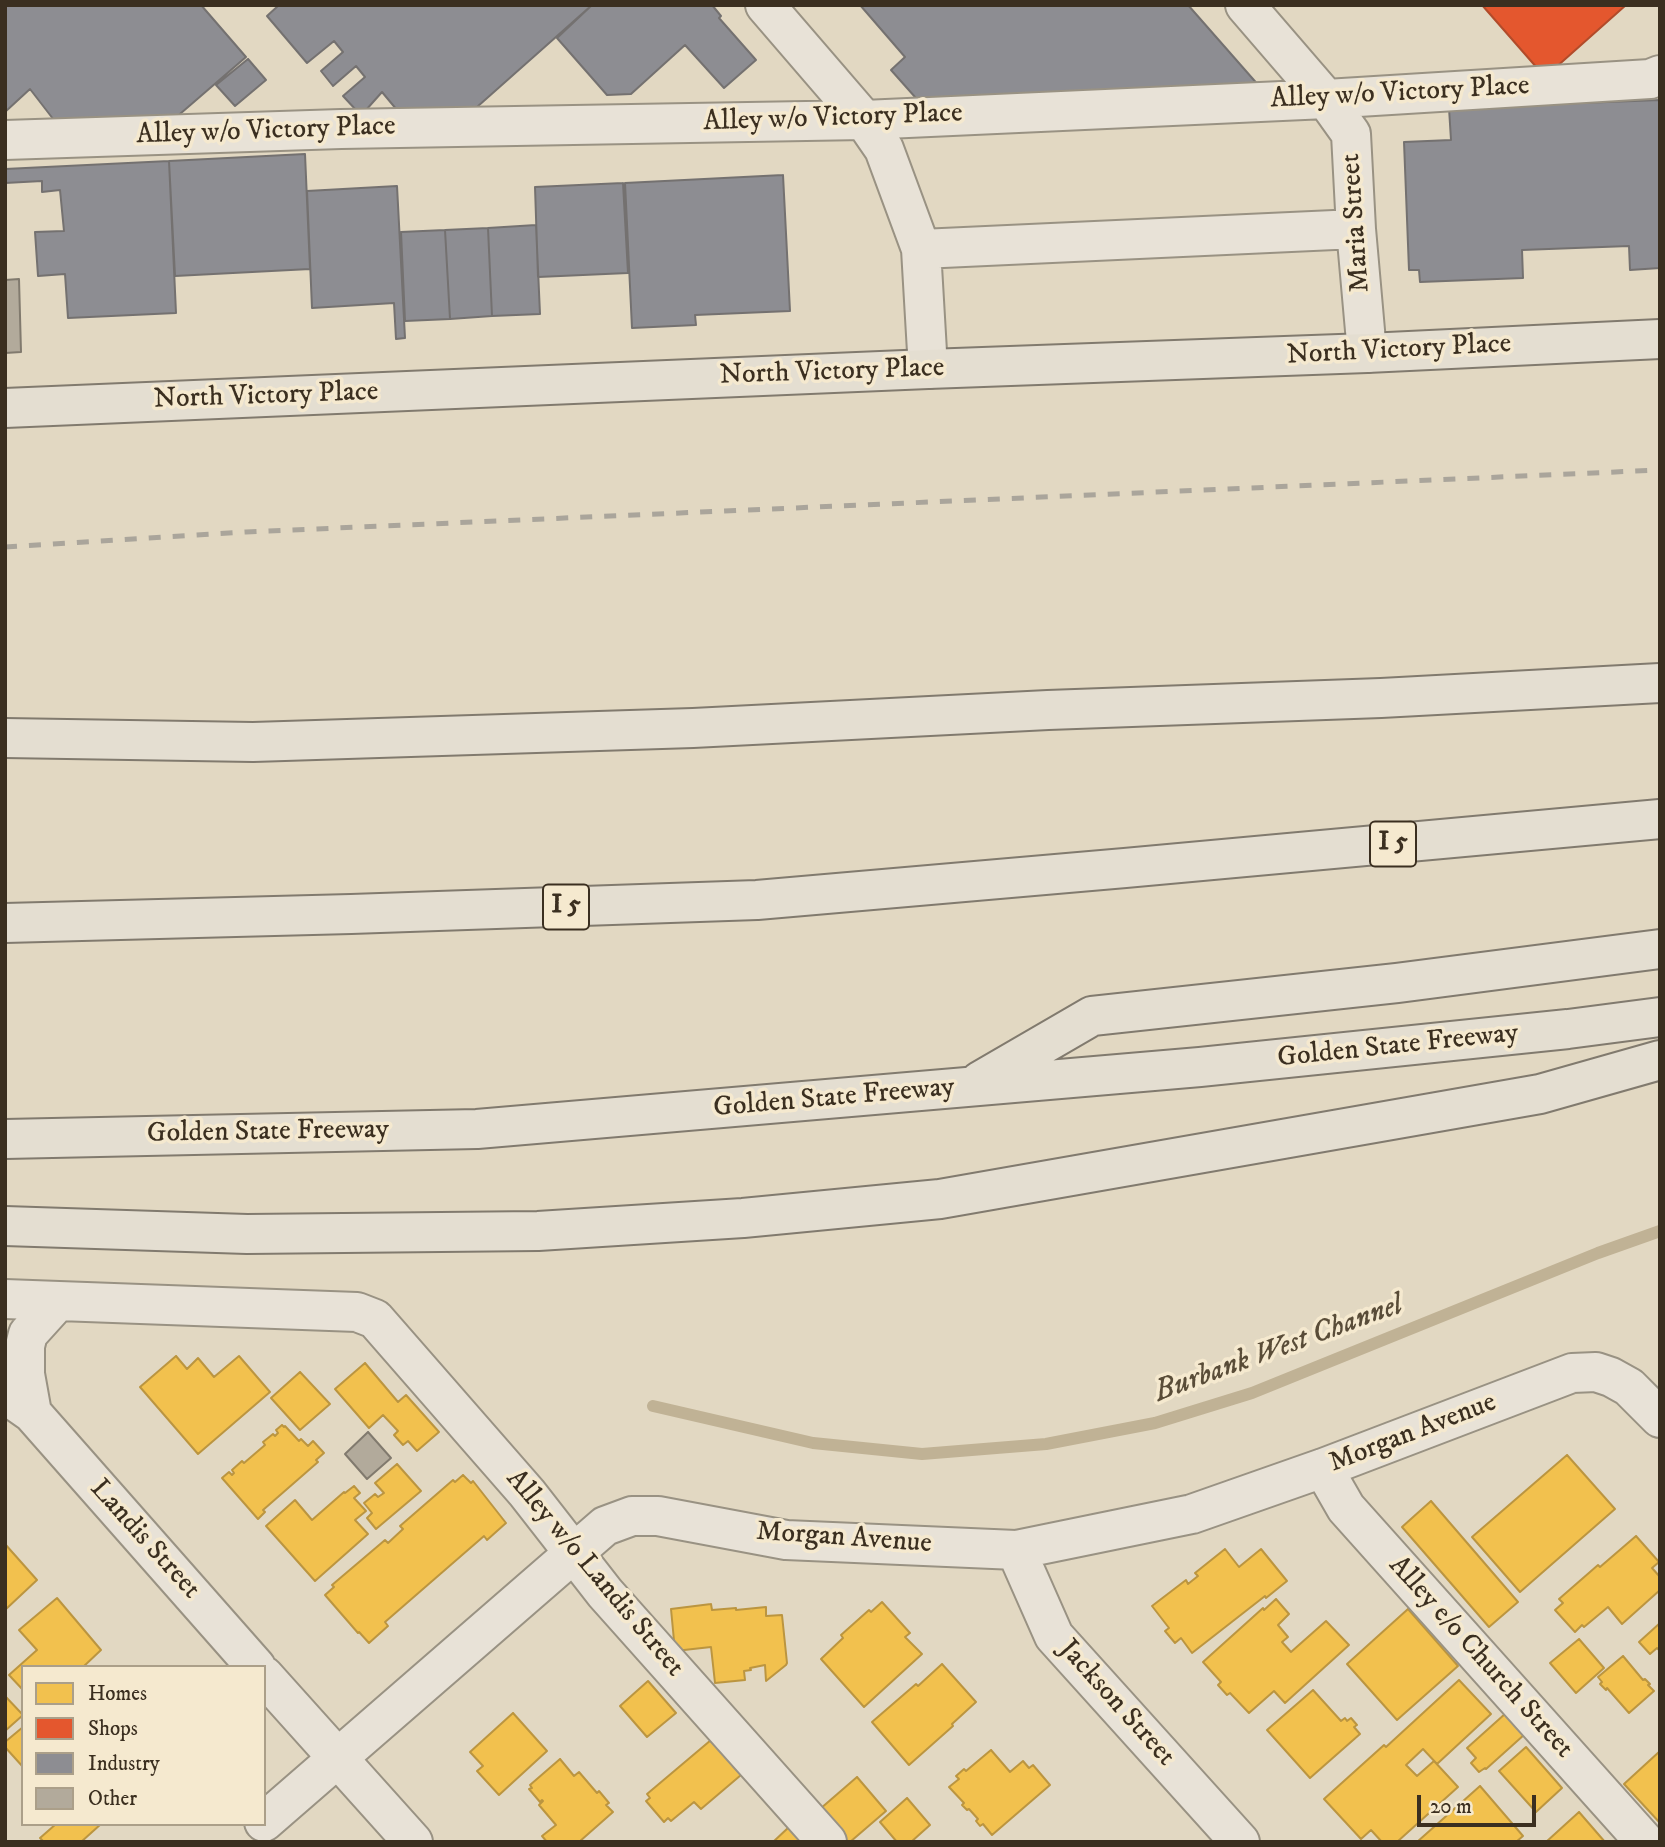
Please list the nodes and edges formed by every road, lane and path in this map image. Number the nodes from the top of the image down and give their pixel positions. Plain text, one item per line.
1 (765, 5) edge
2 (1245, 5) edge
3 (1660, 75) edge
4 (1326, 99) junction
5 (864, 120) junction
6 (5, 140) edge
7 (1356, 229) junction
8 (921, 248) junction
9 (1660, 339) edge
10 (1367, 353) junction
11 (928, 369) junction
12 (5, 408) edge
13 (1660, 683) edge
14 (5, 738) edge
15 (1660, 819) edge
16 (5, 923) edge
17 (1660, 949) edge
18 (1660, 1017) edge
19 (1660, 1060) edge
20 (969, 1087) junction
21 (5, 1139) edge
22 (5, 1226) edge
23 (5, 1299) edge
24 (57, 1302) junction
25 (19, 1404) edge
26 (1660, 1418) edge
27 (1323, 1468) junction
28 (1016, 1550) junction
29 (574, 1553) junction
30 (254, 1665) edge
31 (266, 1678) edge
32 (337, 1758) junction
33 (266, 1820) edge
34 (260, 1826) edge
35 (241, 1842) edge
36 (413, 1842) edge
37 (827, 1842) edge
38 (1240, 1842) edge
39 (1645, 1842) edge

1 - 5 street
2 - 4 street, Maria Street
3 - 4 street, Alley w/o Victory Place
4 - 5 street, Alley w/o Victory Place
4 - 7 street, Maria Street
5 - 6 street, Alley w/o Victory Place
5 - 8 street
7 - 8 street
7 - 10 street, Maria Street
8 - 11 street
9 - 10 main road, North Victory Place
10 - 11 main road, North Victory Place
11 - 12 main road, North Victory Place
13 - 14 main road
15 - 16 main road, I 5
17 - 20 main road
18 - 20 main road, Golden State Freeway
19 - 22 main road
20 - 21 main road, Golden State Freeway
23 - 24 street
24 - 25 street, Landis Street
24 - 29 street, Alley w/o Landis Street
25 - 30 street, Landis Street
26 - 27 street, Morgan Avenue
27 - 28 street, Morgan Avenue
27 - 39 street, Alley e/o Church Street
28 - 29 street, Morgan Avenue
28 - 38 street, Jackson Street
29 - 32 street, Morgan Avenue
29 - 37 street, Alley w/o Landis Street
31 - 32 street
32 - 33 street, Morgan Avenue
32 - 36 street
34 - 35 street, Morgan Avenue

